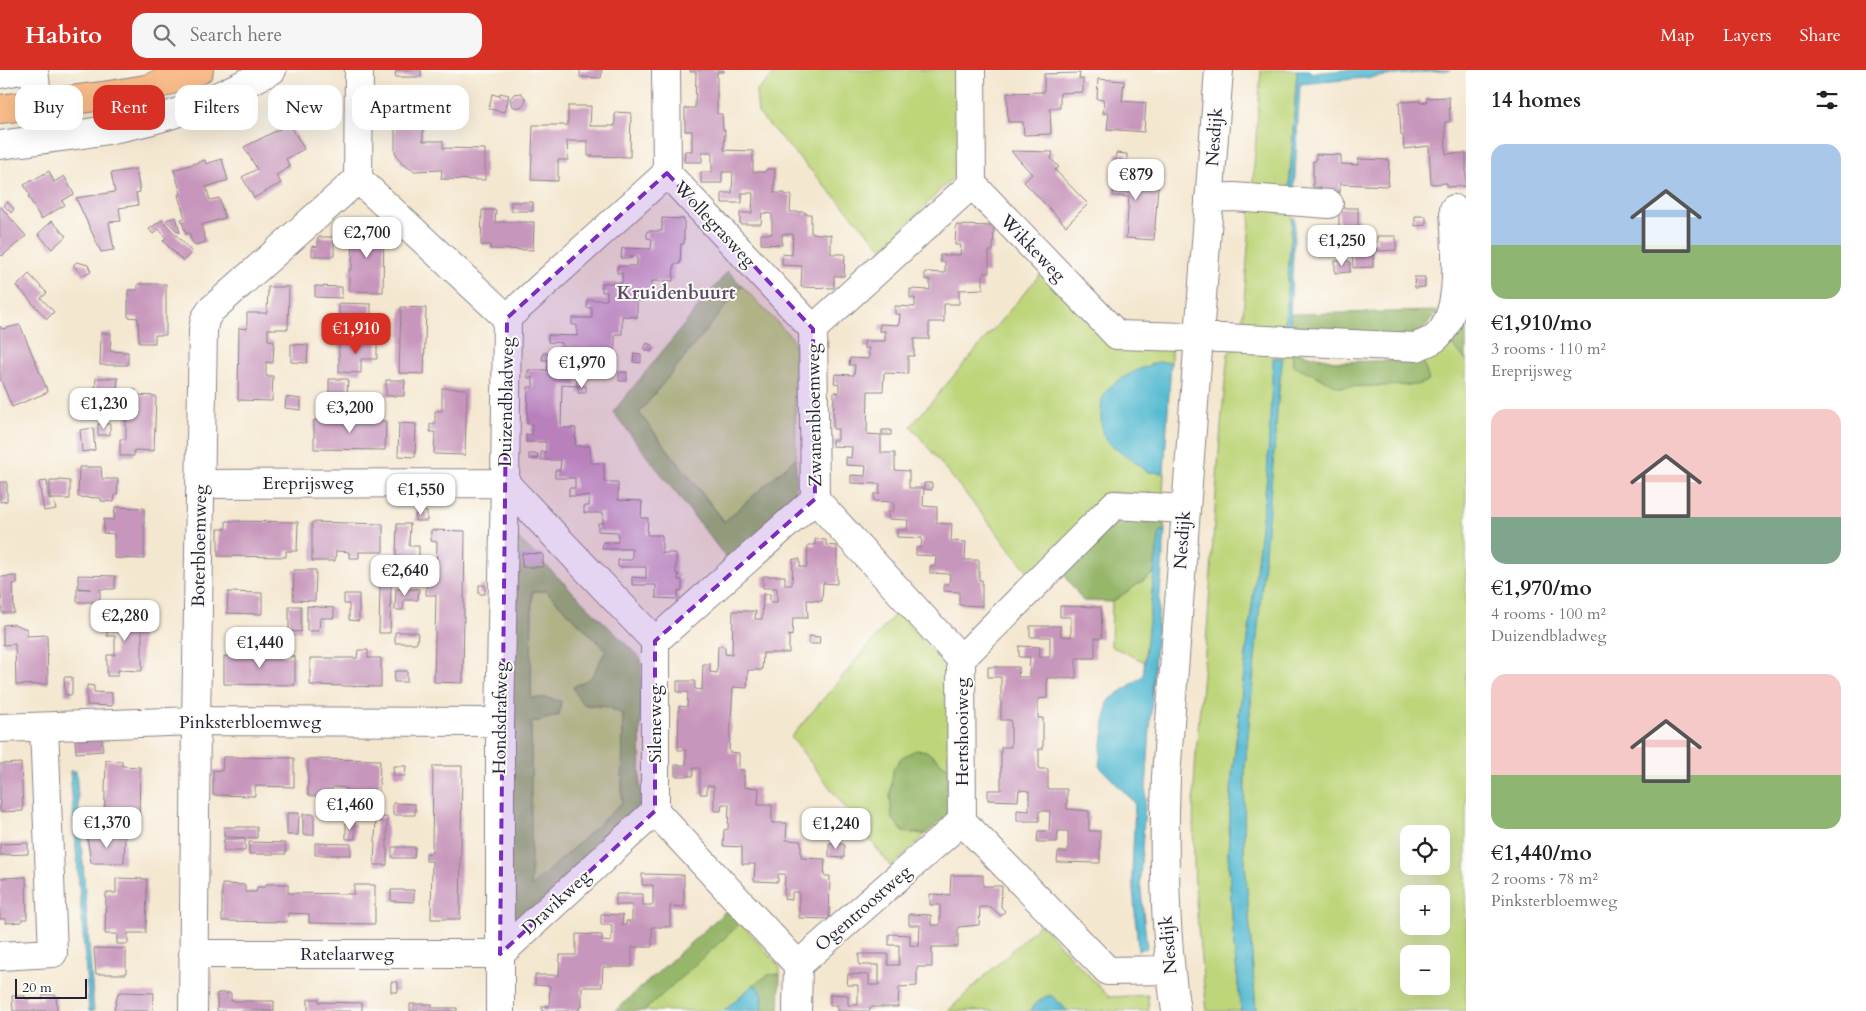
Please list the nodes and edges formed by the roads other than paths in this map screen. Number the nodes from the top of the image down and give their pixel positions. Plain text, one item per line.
1 (20, 70) edge
2 (34, 70) edge
3 (199, 70) edge
4 (272, 70) edge
5 (359, 70) edge
6 (666, 70) edge
7 (971, 70) edge
8 (1219, 70) edge
9 (0, 74) edge
10 (36, 85) edge
11 (83, 98) edge
12 (15, 107) edge
13 (0, 109) edge
14 (0, 145) edge
15 (667, 173) junction
16 (358, 179) junction
17 (972, 184) junction
18 (1209, 198) junction
19 (1329, 204) dead end
20 (1454, 209) dead end
21 (507, 318) junction
22 (813, 329) junction
23 (1198, 337) junction
24 (505, 483) junction
25 (200, 484) junction
26 (815, 499) junction
27 (1185, 509) junction
28 (655, 641) junction
29 (961, 659) junction
30 (196, 721) junction
31 (500, 722) junction
32 (44, 727) junction
33 (0, 728) edge
34 (654, 811) junction
35 (962, 821) junction
36 (193, 954) junction
37 (500, 954) junction
38 (0, 956) edge
39 (798, 965) junction
40 (1170, 970) junction
41 (193, 1011) edge
42 (500, 1011) edge
43 (797, 1011) edge
44 (1176, 1011) edge

1 - 9 street
2 - 10 street
3 - 11 main road
4 - 14 street
5 - 16 street
6 - 15 street, Wollegrasweg
7 - 17 street
8 - 18 street, Nesdijk
12 - 13 main road
15 - 21 street, Duizendbladweg
15 - 22 street, Wollegrasweg
16 - 21 street
16 - 25 street, Boterbloemweg
17 - 22 street, Zwanenbloemweg
17 - 23 street, Wikkeweg
18 - 19 street
18 - 23 street, Nesdijk
20 - 23 street, Wikkeweg
21 - 24 street, Duizendbladweg
22 - 26 street, Zwanenbloemweg
23 - 27 street, Nesdijk
24 - 25 street, Ereprijsweg
24 - 28 street, Duizendbladweg
24 - 31 street, Hondsdrafweg
25 - 30 street, Boterbloemweg
26 - 28 street
26 - 29 street, Zwanenbloemweg
27 - 29 street, Hertshooiweg
27 - 40 street, Nesdijk
28 - 34 street, Sileneweg
29 - 35 street, Hertshooiweg
30 - 31 street, Pinksterbloemweg
30 - 32 street, Pinksterbloemweg
30 - 36 street, Boterbloemweg
31 - 37 street, Hondsdrafweg
32 - 33 street, Pinksterbloemweg
32 - 38 street
34 - 37 street, Dravikweg
34 - 39 street
35 - 39 street, Ogentroostweg
35 - 40 street
36 - 37 street, Ratelaarweg
36 - 41 street, Boterbloemweg
37 - 42 street
39 - 43 street
40 - 44 street, Nesdijk

